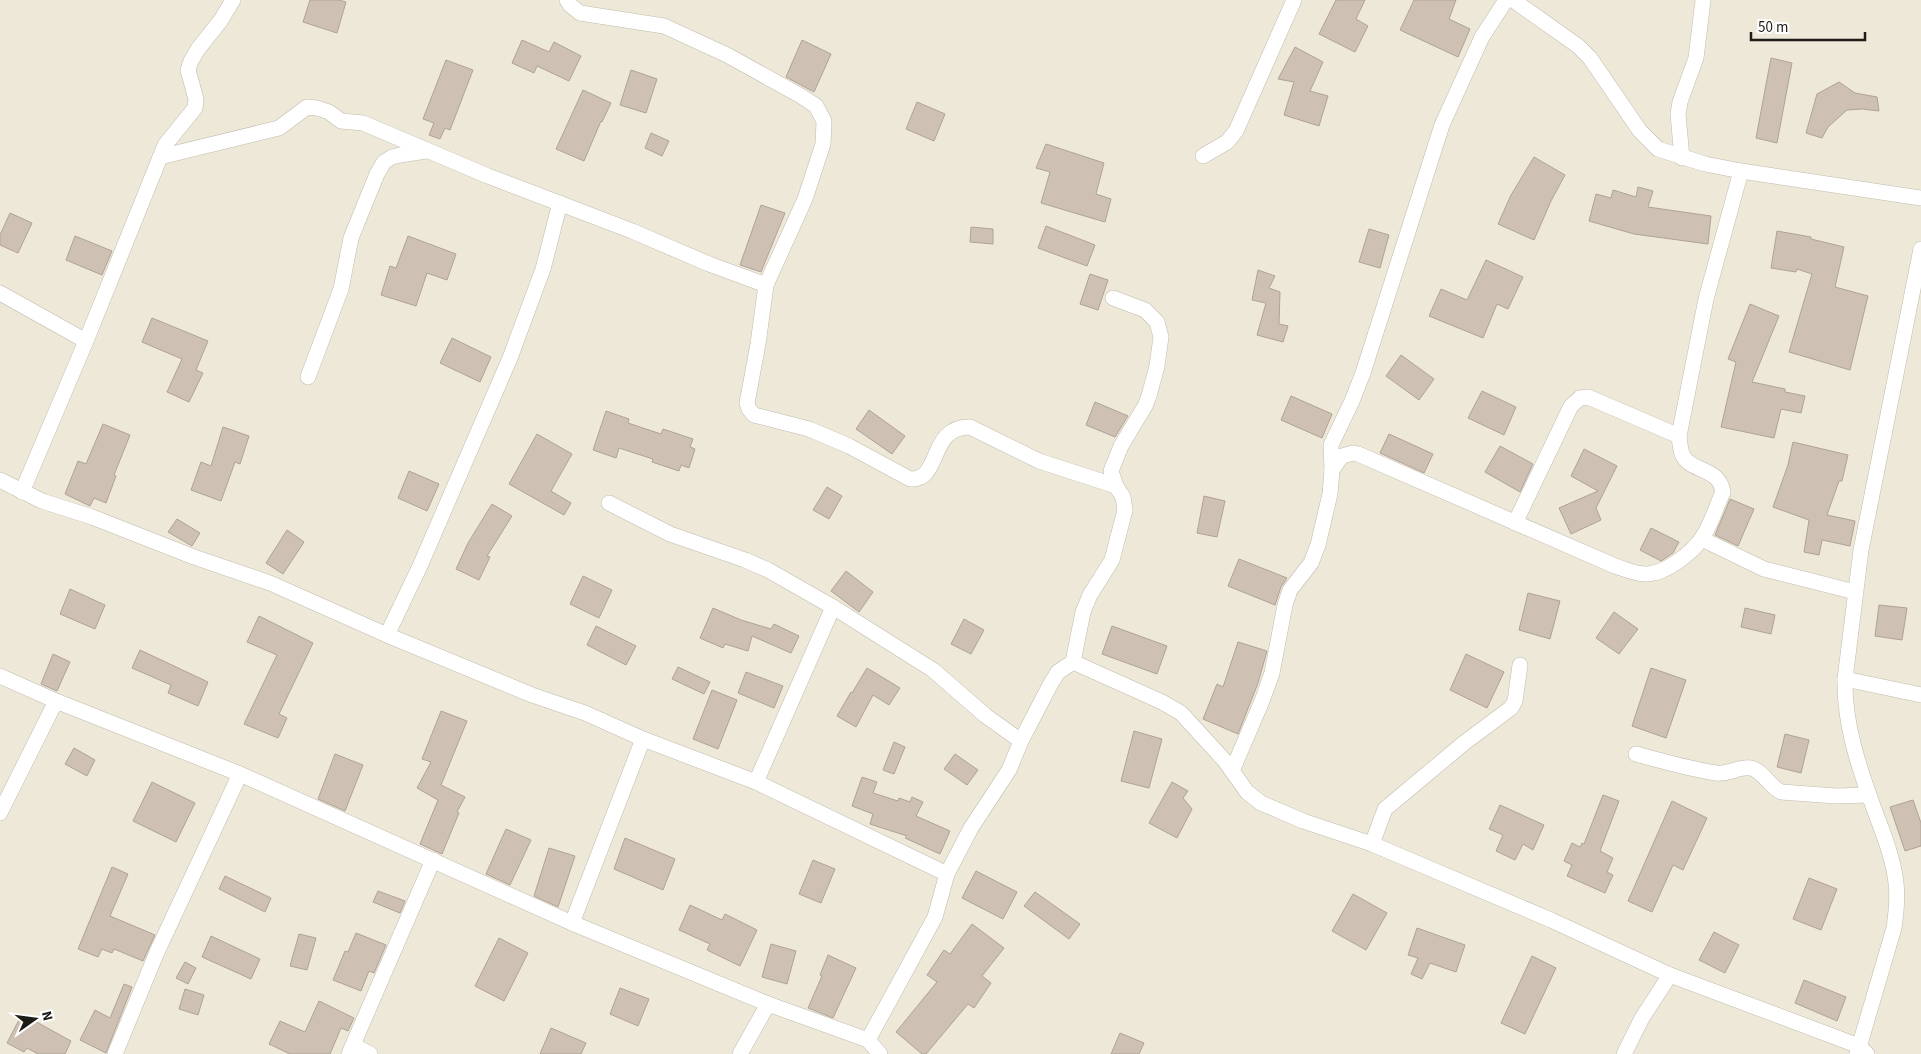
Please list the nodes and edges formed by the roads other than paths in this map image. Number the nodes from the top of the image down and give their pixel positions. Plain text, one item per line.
1 (233, 0) edge
2 (567, 0) edge
3 (1294, 0) edge
4 (1506, 0) edge
5 (1513, 0) edge
6 (1703, 0) edge
7 (427, 151) junction
8 (1203, 156) dead end
9 (160, 158) junction
10 (1682, 158) junction
11 (1741, 171) junction
12 (1921, 198) edge
13 (560, 203) junction
14 (1921, 249) edge
15 (766, 285) junction
16 (0, 293) edge
17 (1113, 298) dead end
18 (86, 341) junction
19 (308, 377) dead end
20 (1679, 436) junction
21 (1332, 470) junction
22 (0, 480) edge
23 (1116, 486) junction
24 (22, 492) junction
25 (609, 503) dead end
26 (1515, 523) junction
27 (1702, 538) junction
28 (1855, 592) junction
29 (833, 607) junction
30 (387, 635) junction
31 (1073, 662) junction
32 (1520, 665) dead end
33 (0, 676) edge
34 (1845, 679) junction
35 (1921, 694) edge
36 (56, 701) junction
37 (644, 739) junction
38 (1021, 741) junction
39 (1636, 754) dead end
40 (1232, 771) junction
41 (240, 774) junction
42 (756, 782) junction
43 (1869, 795) junction
44 (0, 813) edge
45 (1372, 844) junction
46 (433, 860) junction
47 (947, 874) junction
48 (572, 923) junction
49 (1670, 975) junction
50 (768, 1004) junction
51 (868, 1040) junction
52 (351, 1050) edge
53 (1861, 1051) edge
54 (115, 1054) edge
55 (370, 1054) edge
56 (740, 1054) edge
57 (880, 1054) edge
58 (1624, 1054) edge

1 - 9 street
2 - 15 street
3 - 8 street
4 - 21 street
5 - 10 street
6 - 10 street
7 - 9 street
7 - 13 street
7 - 19 street
9 - 18 street
10 - 11 street
11 - 12 street
11 - 20 street
13 - 15 street
13 - 30 street
14 - 28 street
15 - 23 street
16 - 18 street
17 - 23 street
18 - 24 street
20 - 26 street
20 - 27 street
21 - 26 street
21 - 40 street
22 - 24 street
23 - 31 street
24 - 30 street
25 - 29 street
26 - 27 street
27 - 28 street
28 - 34 street
29 - 38 street
29 - 42 street
30 - 37 street
31 - 38 street
31 - 40 street
32 - 45 street
33 - 36 street
34 - 35 street
34 - 43 street
36 - 41 street
36 - 44 street
37 - 42 street
37 - 48 street
38 - 47 street
39 - 43 street
40 - 45 street
41 - 46 street
41 - 54 street
42 - 47 street
43 - 53 street
45 - 49 street
46 - 48 street
46 - 52 street
47 - 51 street
48 - 50 street
49 - 53 street
49 - 58 street
50 - 51 street
50 - 56 street
51 - 57 street
52 - 55 street

